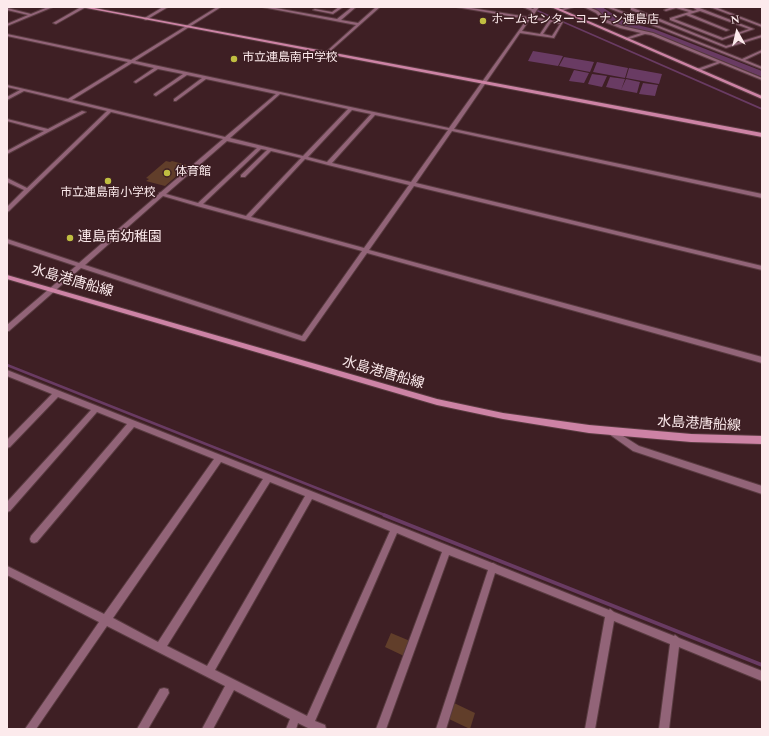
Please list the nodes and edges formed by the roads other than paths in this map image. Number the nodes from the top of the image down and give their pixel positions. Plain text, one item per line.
1 (22, 7) edge
2 (40, 7) edge
3 (51, 7) edge
4 (83, 7) edge
5 (166, 7) edge
6 (219, 7) edge
7 (267, 7) edge
8 (288, 7) edge
9 (320, 7) edge
10 (342, 7) edge
11 (354, 7) edge
12 (378, 7) edge
13 (460, 7) edge
14 (497, 7) edge
15 (525, 7) edge
16 (553, 7) edge
17 (572, 7) edge
18 (586, 7) edge
19 (608, 7) edge
20 (639, 7) edge
21 (676, 7) edge
22 (694, 7) edge
23 (712, 7) edge
24 (476, 8) edge
25 (535, 9) edge
26 (632, 9) junction
27 (7, 10) edge
28 (283, 10) junction
29 (315, 10) junction
30 (561, 10) junction
31 (666, 10) dead end
32 (700, 10) junction
33 (12, 11) junction
34 (493, 12) junction
35 (621, 12) junction
36 (693, 12) junction
37 (24, 14) junction
38 (686, 14) junction
39 (309, 15) junction
40 (31, 16) junction
41 (529, 18) junction
42 (145, 19) junction
43 (338, 20) junction
44 (550, 21) junction
45 (56, 23) dead end
46 (359, 24) junction
47 (7, 25) edge
48 (762, 26) edge
49 (187, 27) junction
50 (728, 30) dead end
51 (520, 32) junction
52 (646, 32) junction
53 (746, 32) junction
54 (7, 35) edge
55 (542, 35) junction
56 (762, 36) edge
57 (627, 39) junction
58 (762, 51) edge
59 (327, 53) junction
60 (742, 60) junction
61 (132, 61) junction
62 (720, 62) junction
63 (158, 67) junction
64 (762, 68) edge
65 (698, 70) junction
66 (187, 73) junction
67 (206, 77) junction
68 (762, 79) edge
69 (136, 82) dead end
70 (483, 82) junction
71 (7, 86) edge
72 (24, 90) junction
73 (278, 92) junction
74 (156, 95) dead end
75 (762, 98) edge
76 (7, 99) edge
77 (176, 100) dead end
78 (68, 101) junction
79 (351, 108) junction
80 (110, 111) junction
81 (84, 112) dead end
82 (374, 113) junction
83 (7, 120) edge
84 (451, 129) junction
85 (48, 131) junction
86 (762, 135) edge
87 (226, 139) junction
88 (260, 147) junction
89 (270, 150) junction
90 (7, 152) edge
91 (303, 158) junction
92 (328, 164) junction
93 (242, 176) dead end
94 (7, 180) edge
95 (413, 184) junction
96 (28, 190) junction
97 (162, 194) junction
98 (762, 196) edge
99 (199, 205) junction
100 (7, 210) edge
101 (247, 218) junction
102 (7, 241) edge
103 (365, 251) junction
104 (79, 265) junction
105 (762, 268) edge
106 (7, 277) edge
107 (52, 290) junction
108 (7, 329) edge
109 (762, 360) edge
110 (7, 373) edge
111 (57, 393) junction
112 (96, 409) junction
113 (133, 423) junction
114 (612, 432) junction
115 (762, 440) edge
116 (7, 445) edge
117 (219, 458) junction
118 (268, 478) junction
119 (762, 490) edge
120 (310, 495) junction
121 (7, 508) edge
122 (394, 528) junction
123 (34, 539) dead end
124 (447, 549) junction
125 (493, 567) junction
126 (7, 570) edge
127 (610, 614) junction
128 (106, 621) junction
129 (675, 640) junction
130 (160, 648) junction
131 (209, 672) junction
132 (762, 676) edge
133 (232, 684) junction
134 (164, 693) dead end
135 (296, 716) junction
136 (309, 723) junction
137 (30, 729) edge
138 (142, 729) edge
139 (207, 729) edge
140 (291, 729) edge
141 (321, 729) edge
142 (381, 729) edge
143 (442, 729) edge
144 (590, 729) edge
145 (664, 729) edge

1 - 33 street
2 - 37 street
3 - 40 street
4 - 42 street
4 - 45 street
5 - 42 street
6 - 49 street
7 - 28 street
8 - 28 street
9 - 29 street
10 - 29 street
11 - 43 street
12 - 46 street
13 - 24 street
14 - 34 street
15 - 25 street
16 - 30 street
17 - 30 street
18 - 52 street
19 - 35 street
20 - 26 street
21 - 31 street
21 - 36 street
22 - 32 street
23 - 48 street
24 - 34 street
25 - 41 street
26 - 35 street
26 - 56 street
27 - 33 street
28 - 39 street
29 - 39 street
30 - 57 street
32 - 36 street
32 - 53 street
33 - 37 street
34 - 41 street
35 - 60 street
36 - 38 street
36 - 53 street
37 - 40 street
38 - 50 street
38 - 53 street
39 - 43 street
40 - 47 street
41 - 44 street
41 - 51 street
42 - 49 street
43 - 46 street
44 - 55 street
44 - 55 street
46 - 59 street
49 - 59 street
49 - 61 street
51 - 55 street
51 - 70 street
52 - 57 street
52 - 62 street
54 - 61 street
57 - 65 street
58 - 60 street
59 - 70 street
60 - 64 street
61 - 63 street
61 - 78 street
62 - 65 street
62 - 68 street
63 - 66 street
63 - 69 street
65 - 75 street
66 - 67 street
66 - 74 street
67 - 73 street
67 - 77 street
70 - 84 street
70 - 86 street
71 - 72 street
72 - 76 street
72 - 78 street
73 - 79 street
73 - 87 street
78 - 80 street
79 - 82 street
79 - 91 street
80 - 87 street
80 - 96 street
81 - 85 street
82 - 84 street
82 - 92 street
83 - 85 street
84 - 95 street
84 - 98 street
85 - 90 street
87 - 88 street
87 - 97 street
88 - 89 street
88 - 99 street
89 - 91 street
89 - 93 street
91 - 92 street
91 - 101 street
92 - 95 street
94 - 96 street
95 - 103 street
95 - 105 street
96 - 100 street
97 - 99 street
97 - 104 street
99 - 101 street
101 - 103 street
102 - 104 street
103 - 104 street
103 - 109 street
104 - 107 street
106 - 107 street, 水島港唐船線
107 - 108 street
107 - 114 street, 水島港唐船線
110 - 111 street
111 - 112 street
111 - 116 street
112 - 113 street
112 - 121 street
113 - 117 street
113 - 123 street
114 - 115 street, 水島港唐船線
114 - 119 street
117 - 118 street
117 - 128 street
118 - 120 street
118 - 130 street
120 - 122 street
120 - 131 street
122 - 124 street
122 - 136 street
124 - 125 street
124 - 142 street
125 - 127 street
125 - 143 street
126 - 128 street
127 - 129 street
127 - 144 street
128 - 130 street
128 - 137 street
129 - 132 street
129 - 145 street
130 - 131 street
131 - 133 street
133 - 135 street
133 - 139 street
134 - 138 street
135 - 136 street
135 - 140 street
136 - 141 street

